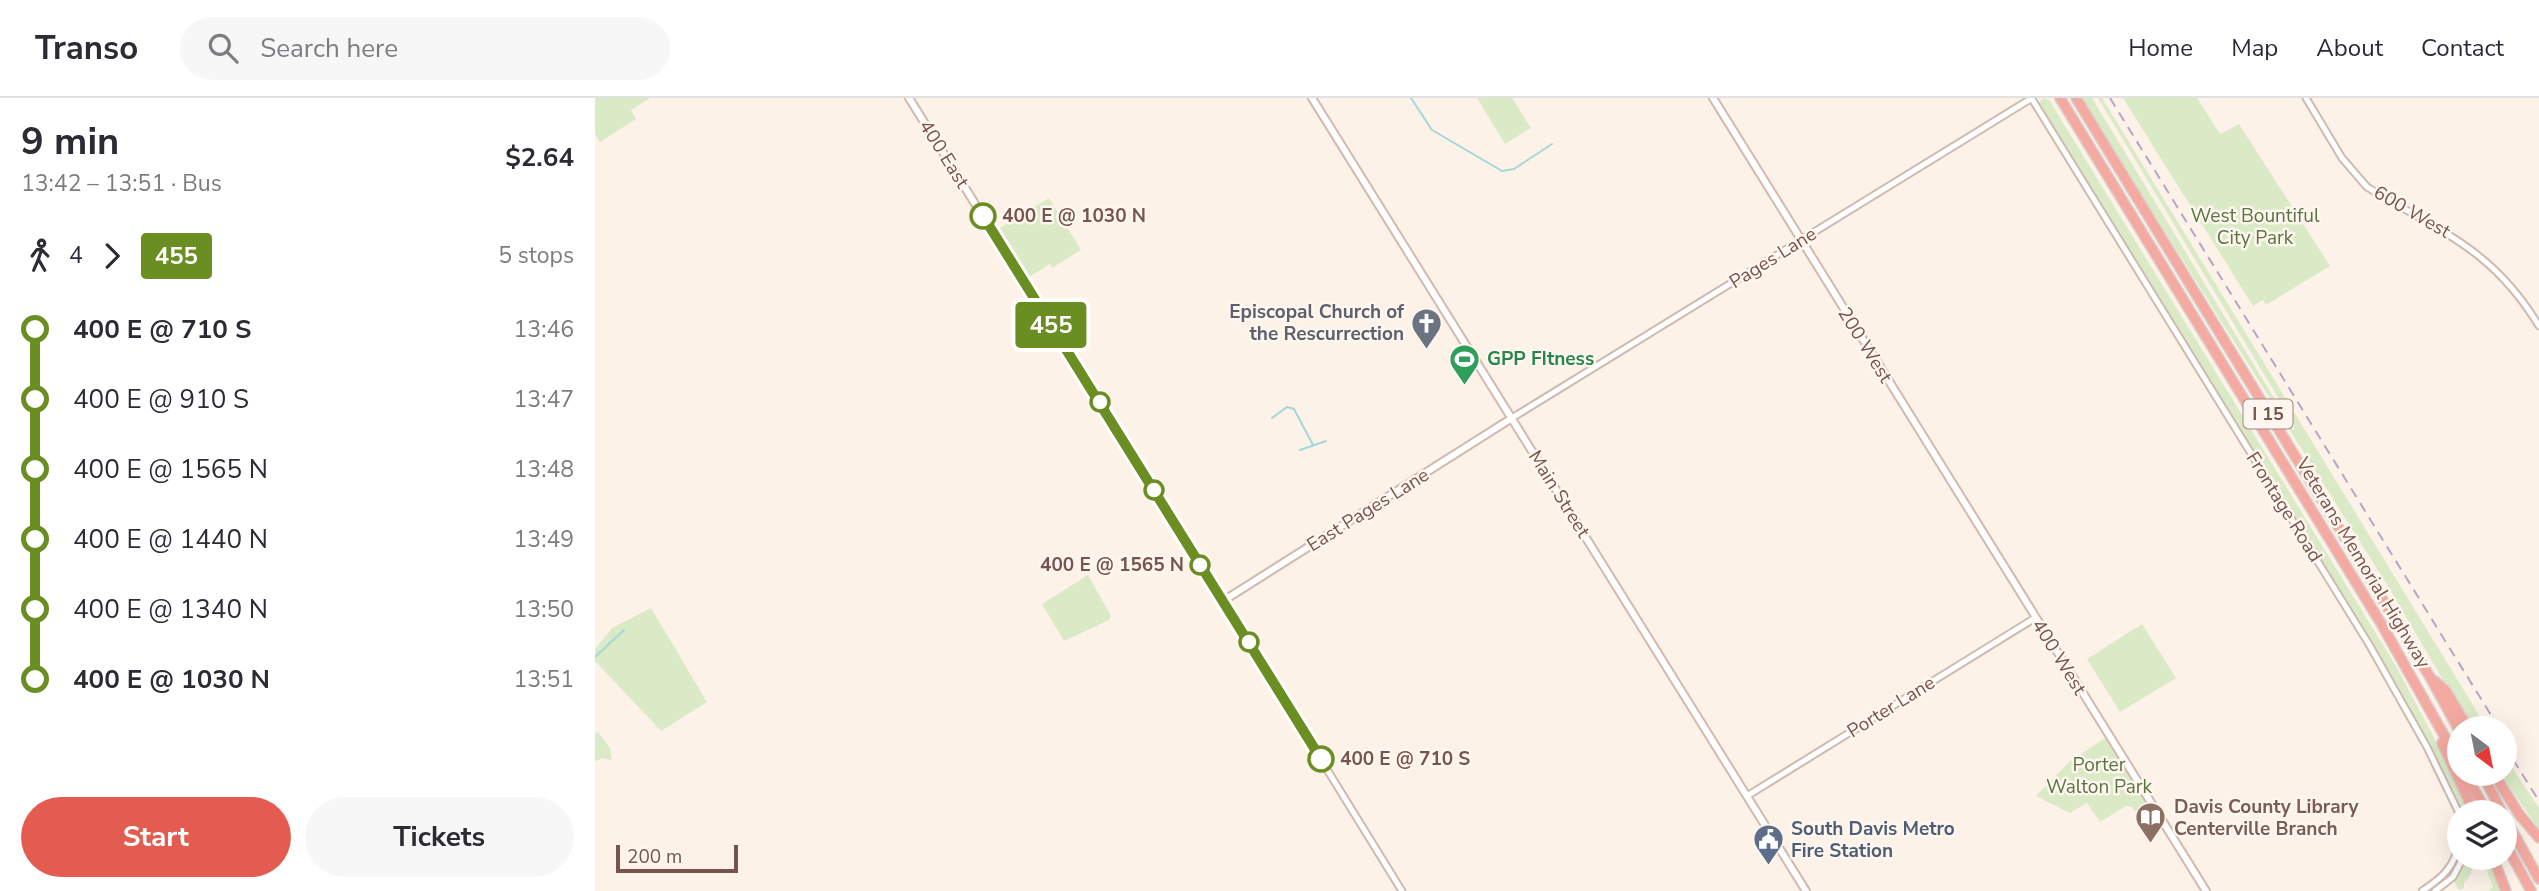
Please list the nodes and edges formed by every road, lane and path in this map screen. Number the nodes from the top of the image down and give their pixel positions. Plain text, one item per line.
1 (909, 98) edge
2 (1312, 98) edge
3 (1713, 98) edge
4 (2032, 98) edge
5 (2076, 98) edge
6 (2306, 98) edge
7 (2061, 100) edge
8 (1801, 241) junction
9 (2539, 310) edge
10 (2532, 315) junction
11 (2539, 326) edge
12 (1512, 418) junction
13 (1913, 423) joint
14 (1223, 601) junction
15 (2035, 618) junction
16 (2430, 677) junction
17 (2420, 693) junction
18 (2451, 716) edge
19 (2461, 716) edge
20 (2447, 741) edge
21 (2502, 786) edge
22 (1747, 796) junction
23 (2453, 800) edge
24 (2469, 800) edge
25 (2539, 838) edge
26 (2517, 839) edge
27 (2517, 865) edge
28 (2447, 870) edge
29 (2457, 870) edge
30 (2498, 870) edge
31 (2539, 878) edge
32 (1402, 891) edge
33 (1806, 891) edge
34 (2206, 891) edge
35 (2422, 891) edge
36 (2435, 891) edge
37 (2506, 891) edge
38 (2531, 891) edge

1 - 14 main road, 400 East
2 - 12 main road, Main Street
3 - 8 main road
4 - 8 street, Pages Lane
4 - 23 street, Frontage Road
5 - 16 highway, Veterans Memorial Highway / I 15
6 - 10 street, 600 West
7 - 17 highway, Veterans Memorial Highway / I 15
8 - 12 street, Pages Lane
8 - 13 main road, 200 West
9 - 10 street
10 - 11 street, 600 West
12 - 14 main road, East Pages Lane
12 - 22 main road, Main Street
13 - 15 main road, 400 West
14 - 32 street
15 - 22 street, Porter Lane
15 - 34 main road, 400 West
16 - 18 highway, Veterans Memorial Highway / I 15
16 - 19 highway
17 - 20 highway, Veterans Memorial Highway / I 15
17 - 24 highway
21 - 25 highway
22 - 33 main road, Main Street
26 - 31 highway
27 - 38 highway
28 - 35 street
29 - 36 street
30 - 37 highway

